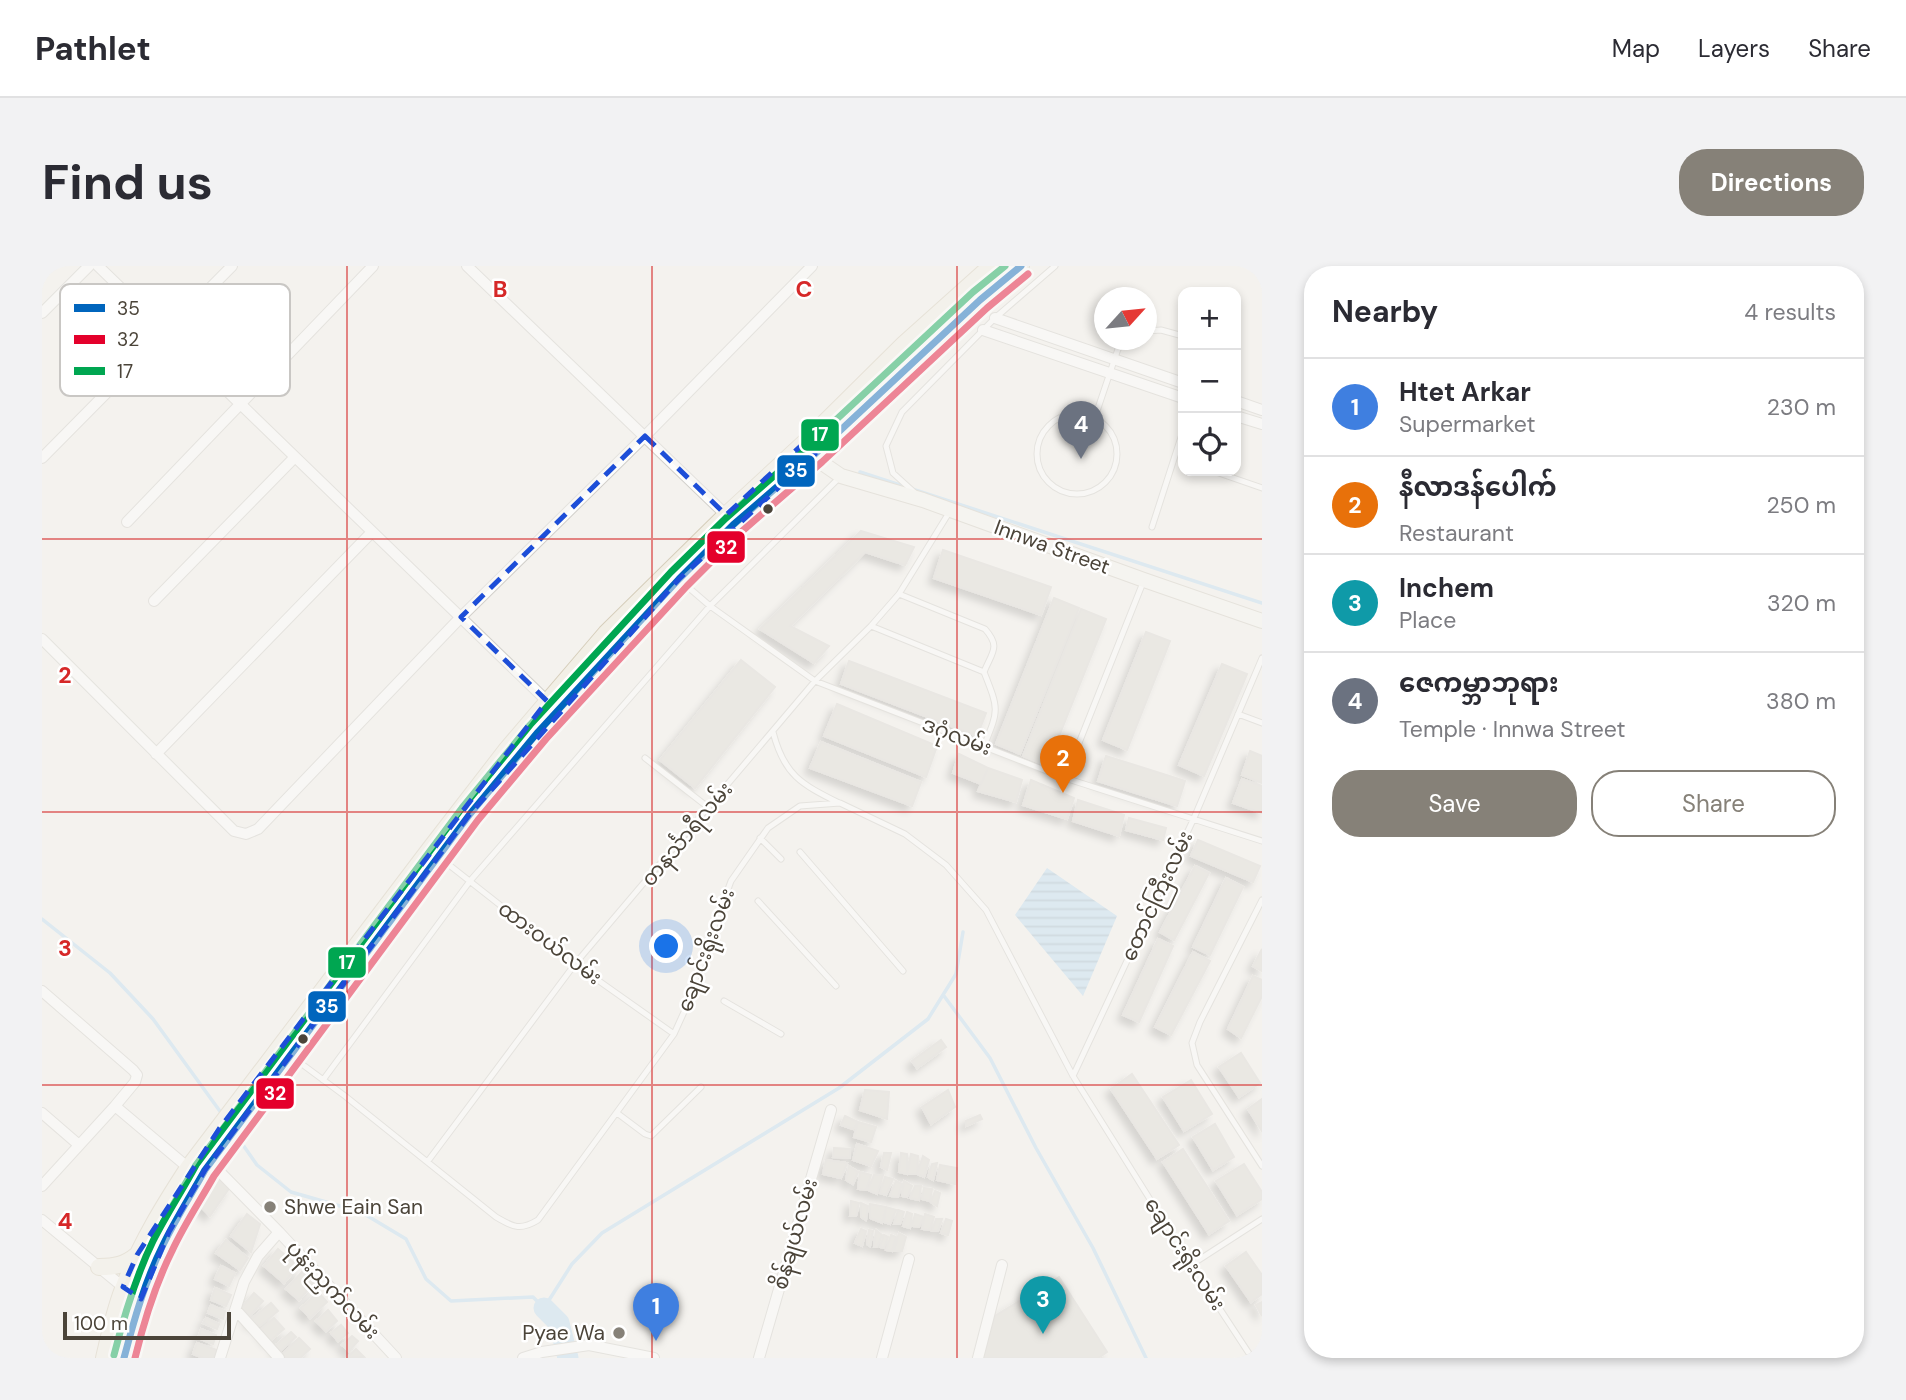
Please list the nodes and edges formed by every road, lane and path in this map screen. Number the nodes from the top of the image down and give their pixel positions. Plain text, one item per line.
1 (89, 266) edge
2 (98, 266) edge
3 (232, 266) edge
4 (373, 266) edge
5 (467, 266) edge
6 (812, 266) edge
7 (990, 266) edge
8 (1021, 266) edge
9 (1055, 266) edge
10 (71, 284) edge
11 (117, 284) edge
12 (214, 284) edge
13 (60, 295) edge
14 (42, 313) edge
15 (995, 318) junction
16 (983, 330) junction
17 (1157, 330) edge
18 (1037, 332) junction
19 (1178, 335) edge
20 (1031, 347) junction
21 (1118, 350) edge
22 (290, 352) edge
23 (1115, 359) junction
24 (1110, 373) junction
25 (1178, 381) edge
26 (103, 396) edge
27 (232, 396) edge
28 (248, 396) edge
29 (1178, 396) edge
30 (1241, 403) edge
31 (240, 404) junction
32 (1262, 410) edge
33 (1095, 417) junction
34 (1241, 418) edge
35 (1262, 424) edge
36 (645, 436) junction
37 (1178, 447) edge
38 (810, 448) junction
39 (295, 457) junction
40 (1175, 457) junction
41 (42, 458) edge
42 (1178, 458) edge
43 (841, 476) junction
44 (1227, 476) edge
45 (1262, 488) edge
46 (923, 500) junction
47 (950, 511) junction
48 (729, 520) junction
49 (127, 522) dead end
50 (1152, 527) dead end
51 (372, 532) junction
52 (679, 579) junction
53 (1144, 580) junction
54 (899, 594) junction
55 (154, 601) dead end
56 (710, 606) junction
57 (461, 617) junction
58 (1262, 621) edge
59 (871, 626) junction
60 (42, 639) edge
61 (1262, 658) edge
62 (984, 672) junction
63 (815, 681) junction
64 (552, 706) junction
65 (1238, 714) junction
66 (1262, 723) edge
67 (773, 732) junction
68 (984, 746) junction
69 (156, 754) junction
70 (646, 758) dead end
71 (1065, 778) junction
72 (840, 803) junction
73 (709, 808) junction
74 (1194, 818) junction
75 (760, 838) junction
76 (1262, 841) edge
77 (800, 852) dead end
78 (434, 853) junction
79 (781, 859) dead end
80 (470, 881) junction
81 (1262, 900) edge
82 (758, 901) dead end
83 (575, 964) junction
84 (903, 971) dead end
85 (836, 986) dead end
86 (42, 991) edge
87 (724, 1001) dead end
88 (674, 1034) junction
89 (781, 1034) dead end
90 (286, 1051) junction
91 (1073, 1076) junction
92 (323, 1080) junction
93 (701, 1087) dead end
94 (115, 1106) junction
95 (831, 1110) dead end
96 (42, 1113) edge
97 (617, 1113) junction
98 (227, 1126) junction
99 (79, 1145) junction
100 (428, 1161) junction
101 (211, 1162) junction
102 (1262, 1166) edge
103 (195, 1173) junction
104 (42, 1186) edge
105 (1262, 1219) edge
106 (42, 1220) edge
107 (279, 1232) junction
108 (137, 1255) junction
109 (909, 1259) dead end
110 (1002, 1265) dead end
111 (1191, 1265) junction
112 (99, 1267) junction
113 (123, 1287) junction
114 (141, 1299) junction
115 (236, 1310) junction
116 (103, 1358) edge
117 (124, 1358) edge
118 (220, 1358) edge
119 (279, 1358) edge
120 (396, 1358) edge
121 (523, 1358) edge
122 (654, 1358) edge
123 (759, 1358) edge
124 (882, 1358) edge
125 (978, 1358) edge
126 (1252, 1358) edge

1 - 10 street
2 - 11 street
3 - 12 street
4 - 22 street
5 - 36 street
6 - 36 street
7 - 38 main road
8 - 38 main road
9 - 15 lane
13 - 14 street
15 - 16 lane
15 - 18 street
16 - 20 street
16 - 46 lane
17 - 19 lane
18 - 20 street
18 - 23 street
20 - 24 street
21 - 23 lane
23 - 24 lane
23 - 25 street
24 - 29 street
24 - 33 lane
26 - 41 street
27 - 31 street
28 - 31 street
30 - 32 street
31 - 39 street
31 - 49 street
33 - 33 lane
34 - 35 street
36 - 48 street
36 - 57 street
37 - 40 lane
38 - 43 street
38 - 48 main road
39 - 51 street
39 - 55 street
40 - 42 lane
40 - 50 lane
43 - 46 street, Innwa Street
43 - 56 lane
44 - 45 lane
46 - 47 street, Innwa Street
47 - 53 street, Innwa Street
47 - 54 lane, တနင်္သာရီလမ်း
48 - 52 main road
48 - 64 main road
51 - 57 street
51 - 69 street
52 - 56 lane, ဒဂုံလမ်း
52 - 64 main road
53 - 58 street, Innwa Street
53 - 71 lane
54 - 59 lane, တနင်္သာရီလမ်း
54 - 62 lane
56 - 63 lane, ဒဂုံလမ်း
56 - 80 lane
57 - 64 street
57 - 69 street
59 - 62 lane
59 - 63 lane, တနင်္သာရီလမ်း
60 - 69 street
61 - 65 lane, တောင်ကြီးလမ်း
62 - 68 lane
63 - 67 lane, တနင်္သာရီလမ်း
63 - 68 lane, ဒဂုံလမ်း
64 - 78 main road
65 - 66 lane
65 - 74 lane, တောင်ကြီးလမ်း
67 - 72 lane
67 - 73 lane, တနင်္သာရီလမ်း
68 - 71 lane, ဒဂုံလမ်း
70 - 73 lane
71 - 74 lane, ဒဂုံလမ်း
72 - 75 lane, ချောင်းရိုးလမ်း
72 - 91 lane, ချောင်းရိုးလမ်း
73 - 83 lane, တနင်္သာရီလမ်း
74 - 76 lane, ဒဂုံလမ်း
74 - 91 lane, တောင်ကြီးလမ်း
75 - 79 lane
75 - 88 lane, ချောင်းရိုးလမ်း
77 - 84 lane
78 - 80 lane, ထားဝယ်လမ်း
78 - 90 main road
80 - 83 lane, ထားဝယ်လမ်း
80 - 92 lane
81 - 102 lane
82 - 85 lane
83 - 88 lane, ထားဝယ်လမ်း
83 - 100 lane, တနင်္သာရီလမ်း
86 - 94 street
87 - 89 lane
88 - 97 lane, ချောင်းရိုးလမ်း
90 - 92 lane, ချောင်းရိုးလမ်း
90 - 98 main road
91 - 111 lane, ချောင်းရိုးလမ်း
92 - 100 lane, ချောင်းရိုးလမ်း
93 - 97 lane
94 - 99 street
94 - 103 street
95 - 123 street, စိန်ချယ်လမ်း
96 - 99 street
97 - 100 lane, ချောင်းရိုးလမ်း
98 - 101 main road
98 - 103 main road
99 - 104 street
101 - 103 main road
101 - 107 street, ပုန်းညှက်လမ်း
103 - 108 main road
103 - 114 main road
105 - 111 lane
106 - 112 street
107 - 115 street
107 - 120 street, ပုန်းညှက်လမ်း
108 - 112 main road
108 - 113 main road
109 - 124 street
110 - 125 street
111 - 126 lane, ချောင်းရိုးလမ်း
112 - 113 street
113 - 114 street
113 - 116 main road
114 - 117 main road
115 - 118 street
115 - 119 street
121 - 122 street

